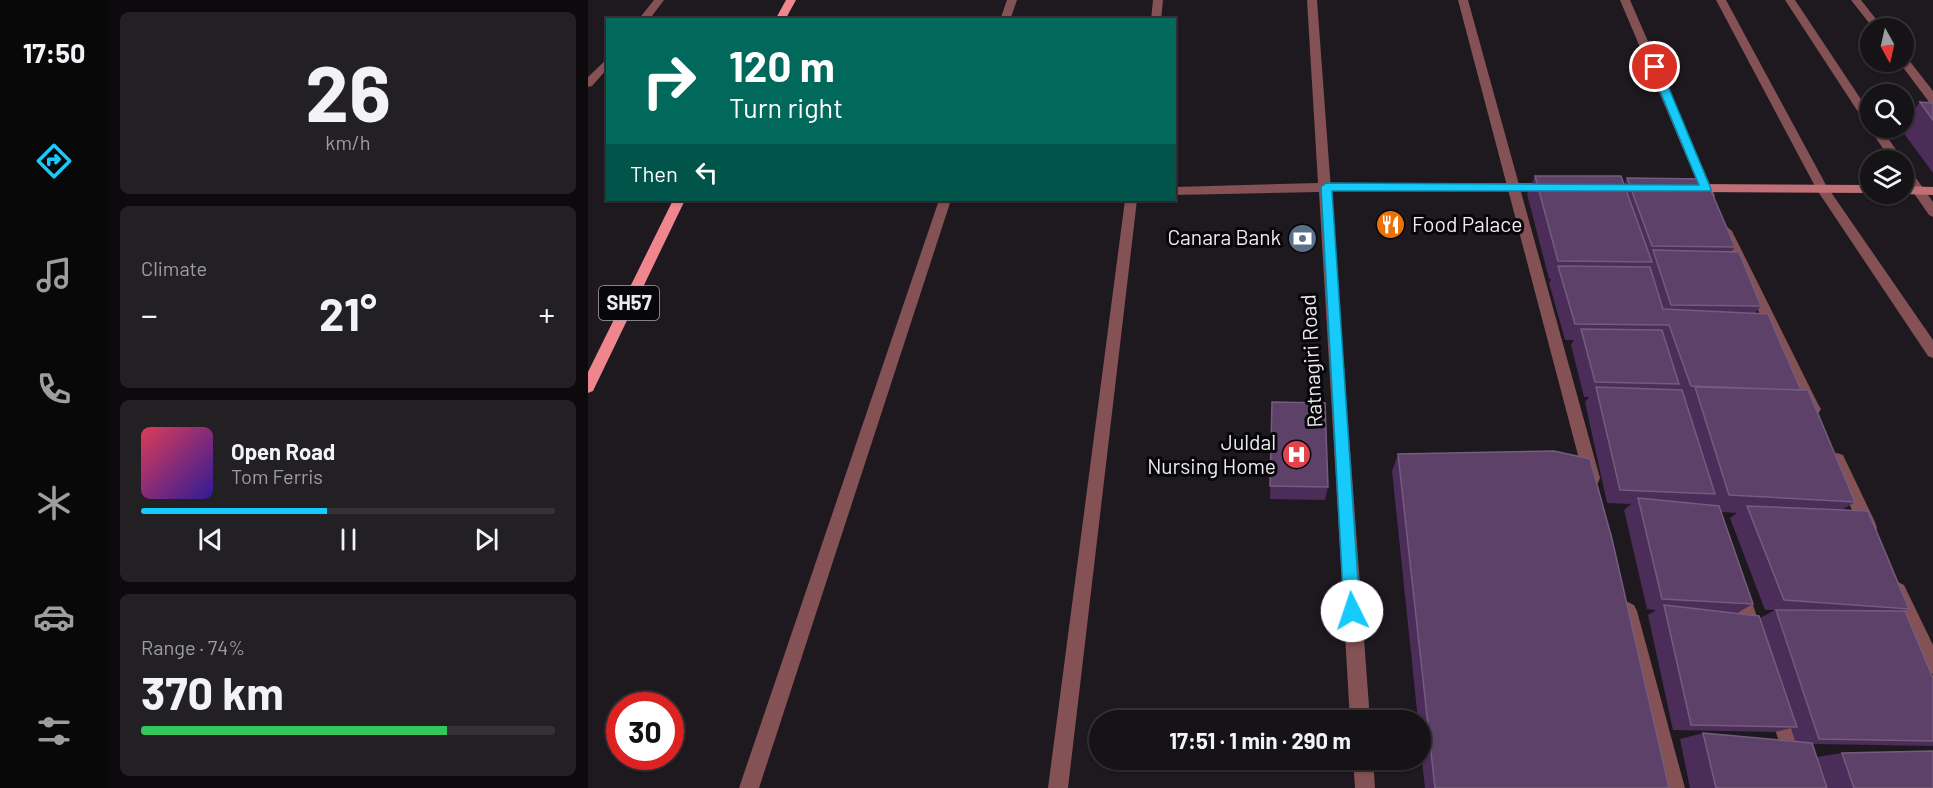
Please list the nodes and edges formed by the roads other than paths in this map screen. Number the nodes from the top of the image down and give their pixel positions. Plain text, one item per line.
1 (659, 0) edge
2 (791, 0) edge
3 (1012, 0) edge
4 (1158, 0) edge
5 (1312, 0) edge
6 (1462, 0) edge
7 (1625, 0) edge
8 (1721, 0) edge
9 (1790, 0) edge
10 (1856, 0) edge
11 (645, 18) edge
12 (781, 18) edge
13 (1006, 18) edge
14 (1156, 18) edge
15 (1870, 18) edge
16 (606, 65) edge
17 (588, 66) edge
18 (1912, 72) edge
19 (588, 84) edge
20 (1933, 99) edge
21 (1860, 106) edge
22 (1914, 185) edge
23 (1515, 186) junction
24 (1326, 187) junction
25 (1562, 187) edge
26 (1682, 188) edge
27 (1821, 188) junction
28 (1706, 189) junction
29 (1860, 189) edge
30 (1917, 190) junction
31 (1176, 191) edge
32 (1933, 191) edge
33 (679, 201) edge
34 (945, 201) edge
35 (1131, 201) edge
36 (1933, 212) edge
37 (1933, 351) edge
38 (590, 381) edge
39 (1818, 421) edge
40 (1828, 442) edge
41 (1598, 499) edge
42 (1873, 537) edge
43 (1732, 566) edge
44 (1893, 580) edge
45 (1623, 591) edge
46 (1761, 655) edge
47 (1933, 664) edge
48 (1775, 699) edge
49 (1359, 710) edge
50 (1364, 770) edge
51 (748, 788) edge
52 (1058, 788) edge
53 (1365, 788) edge
54 (1675, 788) edge
55 (1804, 788) edge

1 - 11 street
2 - 12 main road
3 - 13 street
4 - 14 street
5 - 24 street, Ratnagiri Road
6 - 23 street
7 - 28 street
8 - 27 street
9 - 21 street
10 - 15 street
16 - 17 street
16 - 19 street
18 - 20 street
22 - 30 street
23 - 24 street
23 - 25 street
23 - 41 street
24 - 31 street
24 - 49 street, Ratnagiri Road
26 - 28 street
27 - 28 street
27 - 29 street
27 - 37 street
28 - 39 street
30 - 32 street
30 - 36 street
33 - 38 main road, SH57
34 - 51 street
35 - 52 street
40 - 42 street
43 - 46 street
44 - 47 street
45 - 54 street
48 - 55 street
50 - 53 street

